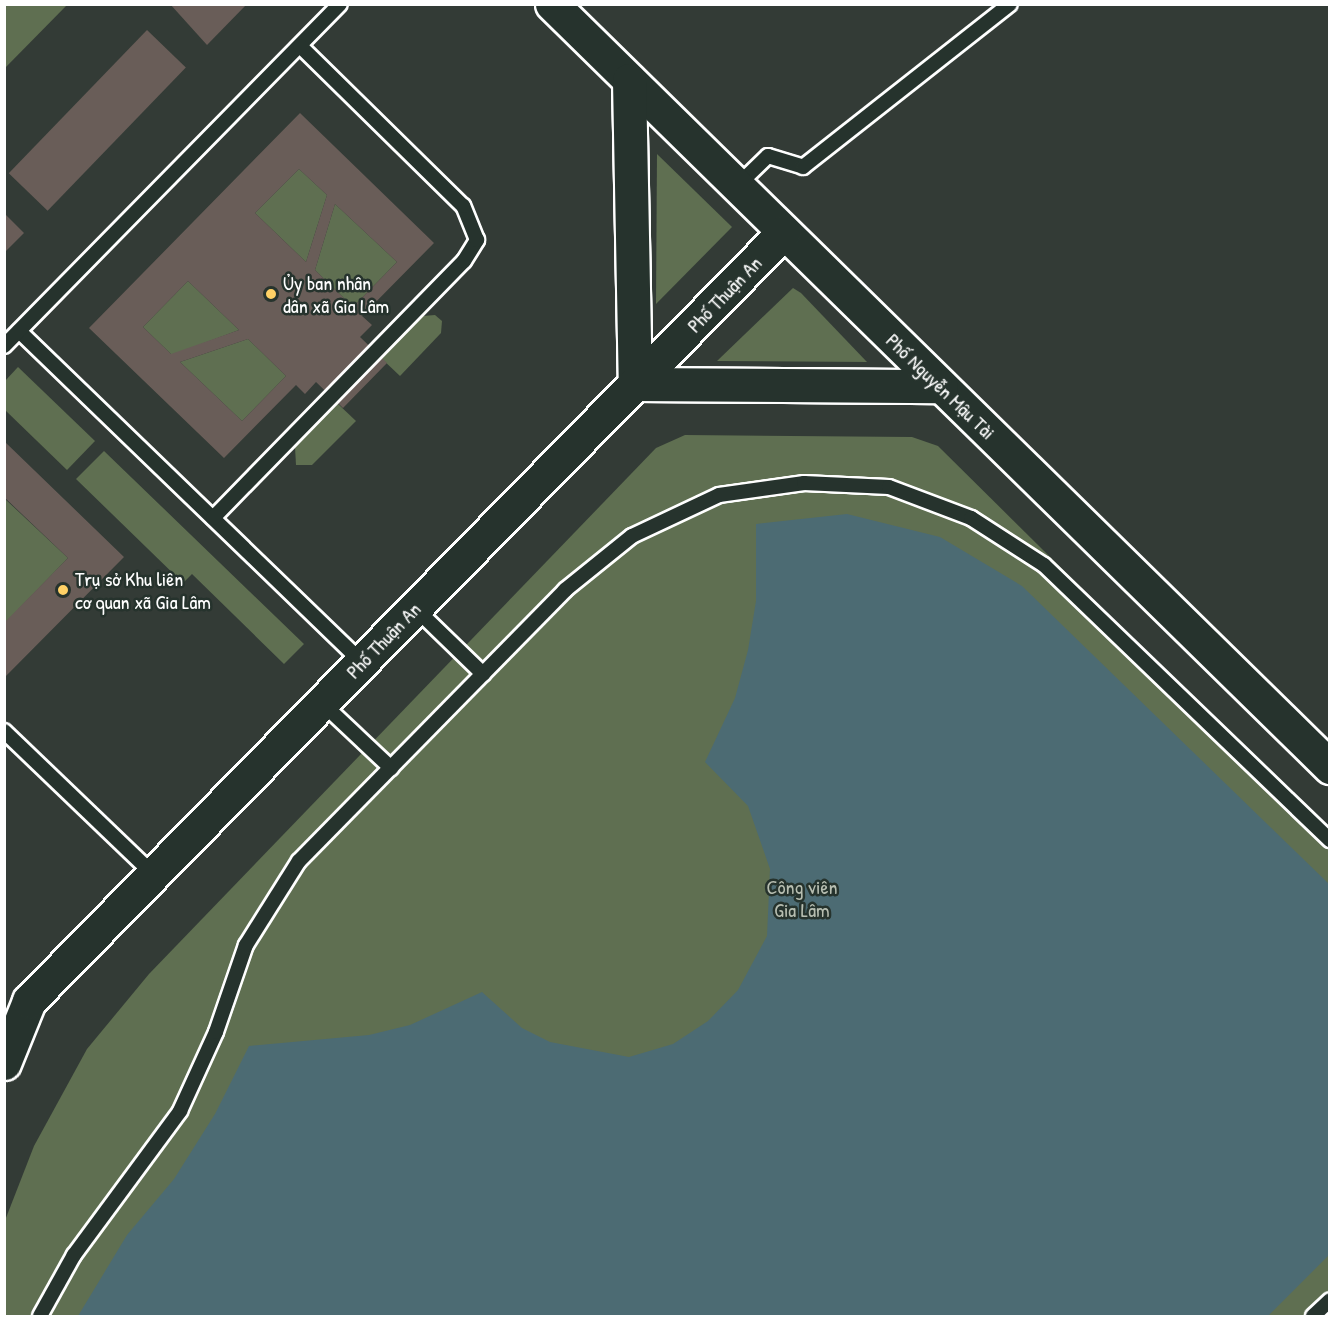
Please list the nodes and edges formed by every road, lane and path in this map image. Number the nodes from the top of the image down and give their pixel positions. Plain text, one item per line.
1 (340, 4) edge
2 (552, 4) edge
3 (1010, 4) edge
4 (300, 46) junction
5 (629, 80) junction
6 (738, 186) junction
7 (784, 232) junction
8 (19, 332) junction
9 (4, 346) edge
10 (635, 384) junction
11 (941, 387) junction
12 (213, 518) junction
13 (415, 608) junction
14 (362, 662) junction
15 (483, 674) junction
16 (322, 703) junction
17 (4, 731) edge
18 (1329, 767) edge
19 (391, 768) junction
20 (1329, 840) edge
21 (153, 874) junction
22 (17, 996) edge
23 (4, 1063) edge
24 (1329, 1300) edge
25 (40, 1317) edge
26 (1313, 1317) edge

1 - 4 lane
2 - 5 street, Phố Nguyễn Mậu Tài
3 - 6 lane
4 - 8 lane
4 - 12 lane
5 - 6 street, Phố Nguyễn Mậu Tài
5 - 10 street
6 - 7 street, Phố Nguyễn Mậu Tài
7 - 10 street, Phố Thuận An
7 - 11 street, Phố Nguyễn Mậu Tài
8 - 9 lane
8 - 12 lane
10 - 11 street
10 - 13 street, Phố Thuận An
11 - 18 street, Phố Nguyễn Mậu Tài
12 - 14 lane
13 - 14 street, Phố Thuận An
13 - 15 lane
14 - 16 street, Phố Thuận An
15 - 19 lane
15 - 20 lane
16 - 19 lane
16 - 21 street, Phố Thuận An
17 - 21 lane
19 - 25 lane
21 - 22 street, Phố Thuận An
22 - 23 street, Phố Thuận An
24 - 26 lane

